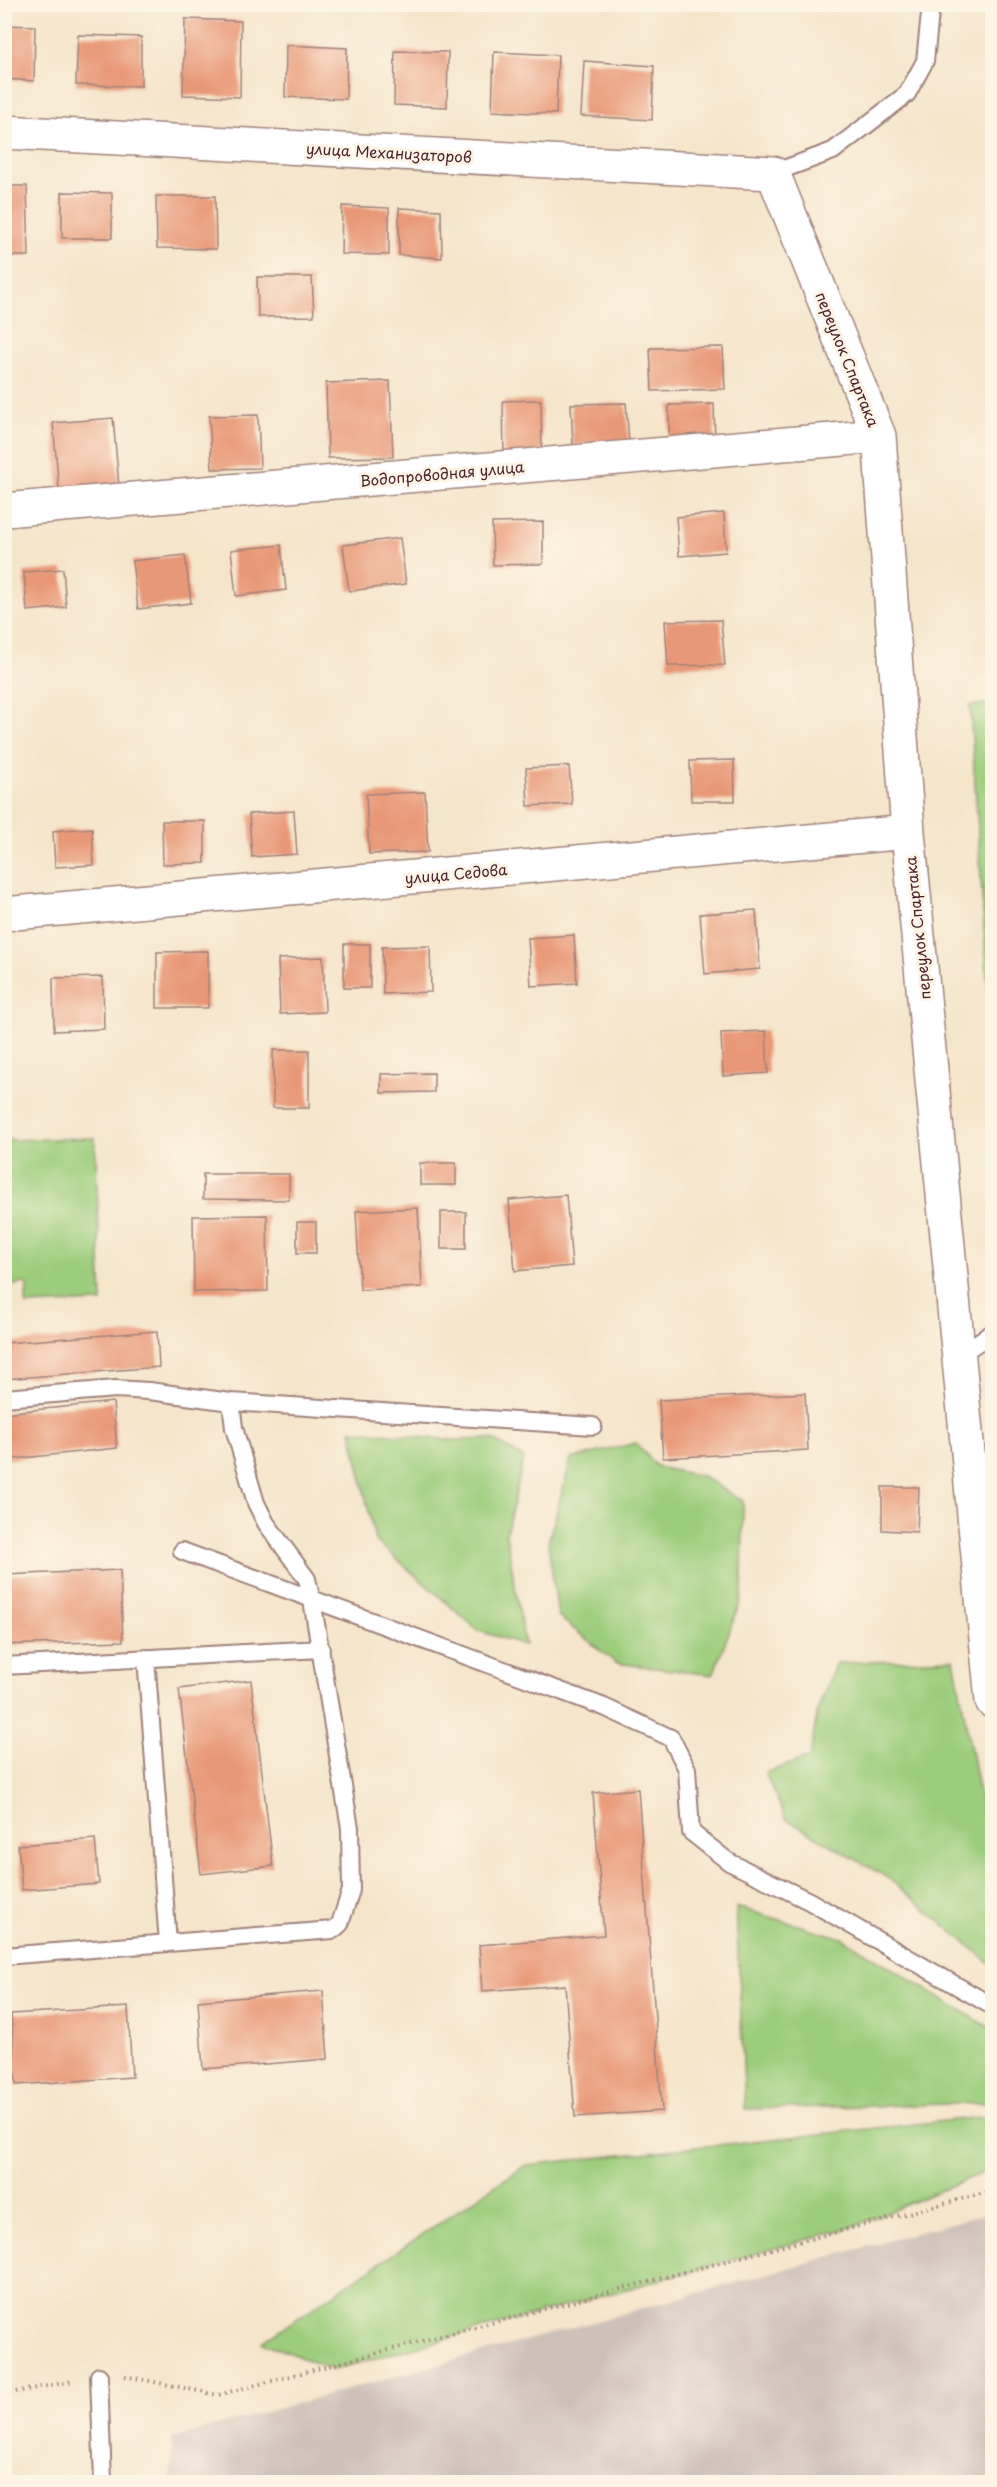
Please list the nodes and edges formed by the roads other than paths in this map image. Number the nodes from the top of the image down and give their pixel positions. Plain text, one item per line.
1 (931, 4) edge
2 (4, 132) edge
3 (773, 173) junction
4 (879, 436) junction
5 (4, 510) edge
6 (908, 832) junction
7 (4, 914) edge
8 (993, 1333) edge
9 (959, 1355) junction
10 (4, 1398) edge
11 (231, 1402) junction
12 (593, 1426) dead end
13 (182, 1551) dead end
14 (312, 1600) junction
15 (321, 1649) junction
16 (146, 1658) junction
17 (4, 1666) edge
18 (993, 1701) edge
19 (168, 1943) junction
20 (4, 1956) edge
21 (993, 2006) edge
22 (99, 2376) road end
23 (103, 2482) edge

1 - 3 lane
2 - 3 street, улица Механизаторов
3 - 4 street, переулок Спартака
4 - 5 street, Водопроводная улица
4 - 6 street, переулок Спартака
6 - 7 street, улица Седова
6 - 9 street, переулок Спартака
8 - 9 lane
9 - 18 street, переулок Спартака
10 - 11 lane
11 - 12 lane
11 - 14 lane
13 - 14 lane
14 - 15 lane
14 - 21 lane
15 - 16 lane
15 - 19 lane
16 - 17 lane
16 - 19 lane
19 - 20 lane
22 - 23 lane

